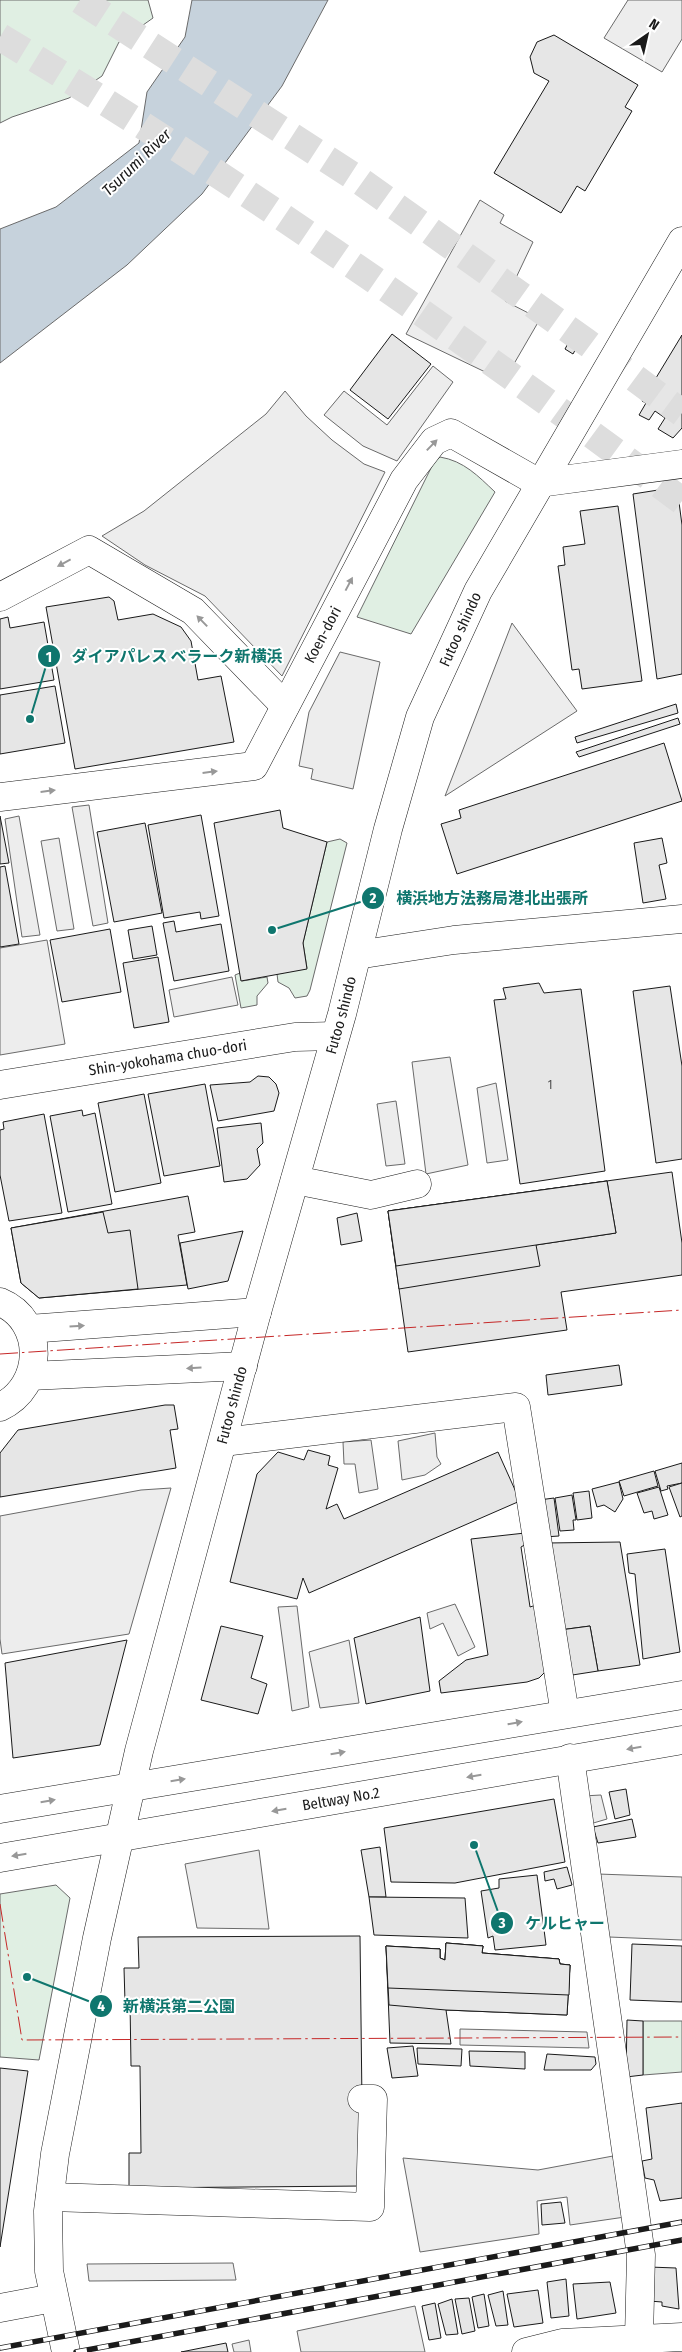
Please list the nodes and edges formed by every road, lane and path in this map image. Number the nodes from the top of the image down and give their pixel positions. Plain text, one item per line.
1 (682, 241) edge
2 (682, 464) edge
3 (540, 483) junction
4 (0, 597) edge
5 (285, 706) junction
6 (0, 797) edge
7 (681, 923) edge
8 (357, 955) junction
9 (335, 1036) junction
10 (0, 1085) edge
11 (295, 1180) junction
12 (417, 1184) dead end
13 (0, 1302) edge
14 (257, 1312) junction
15 (29, 1329) junction
16 (243, 1366) junction
17 (30, 1376) junction
18 (0, 1407) edge
19 (222, 1442) junction
20 (682, 1695) edge
21 (565, 1714) junction
22 (682, 1740) edge
23 (570, 1758) junction
24 (130, 1787) junction
25 (0, 1809) edge
26 (119, 1839) junction
27 (0, 1858) edge
28 (362, 2099) dead end
29 (50, 2197) junction
30 (53, 2298) junction
31 (0, 2308) edge
32 (682, 2337) edge
33 (639, 2338) junction
34 (66, 2352) edge
35 (526, 2352) edge

1 - 3 street, Futoo shindo
2 - 3 street
5 -> 3 street, Koen-dori
3 - 8 street, Futoo shindo
5 -> 4 street
6 -> 5 street, Koen-dori
7 - 8 street
8 - 9 street, Futoo shindo
9 - 10 street, Shin-yokohama chuo-dori
9 - 11 street, Futoo shindo
11 - 12 street
11 - 14 street, Futoo shindo
13 - 15 street
15 -> 14 street
14 - 16 street, Futoo shindo
15 - 17 street
16 -> 17 street
16 - 19 street, Futoo shindo
17 - 18 street
19 - 21 street
19 - 24 street, Futoo shindo
20 - 21 street
24 -> 21 street
22 -> 23 street, Beltway No.2
23 -> 26 street, Beltway No.2
23 - 33 street
25 -> 24 street
24 - 26 street, Futoo shindo
26 -> 27 street, Beltway No.2
26 - 29 street, Futoo shindo
28 - 29 street
29 - 30 street, Futoo shindo
30 - 31 street
30 - 34 street, Futoo shindo
32 - 33 street
33 - 35 street

